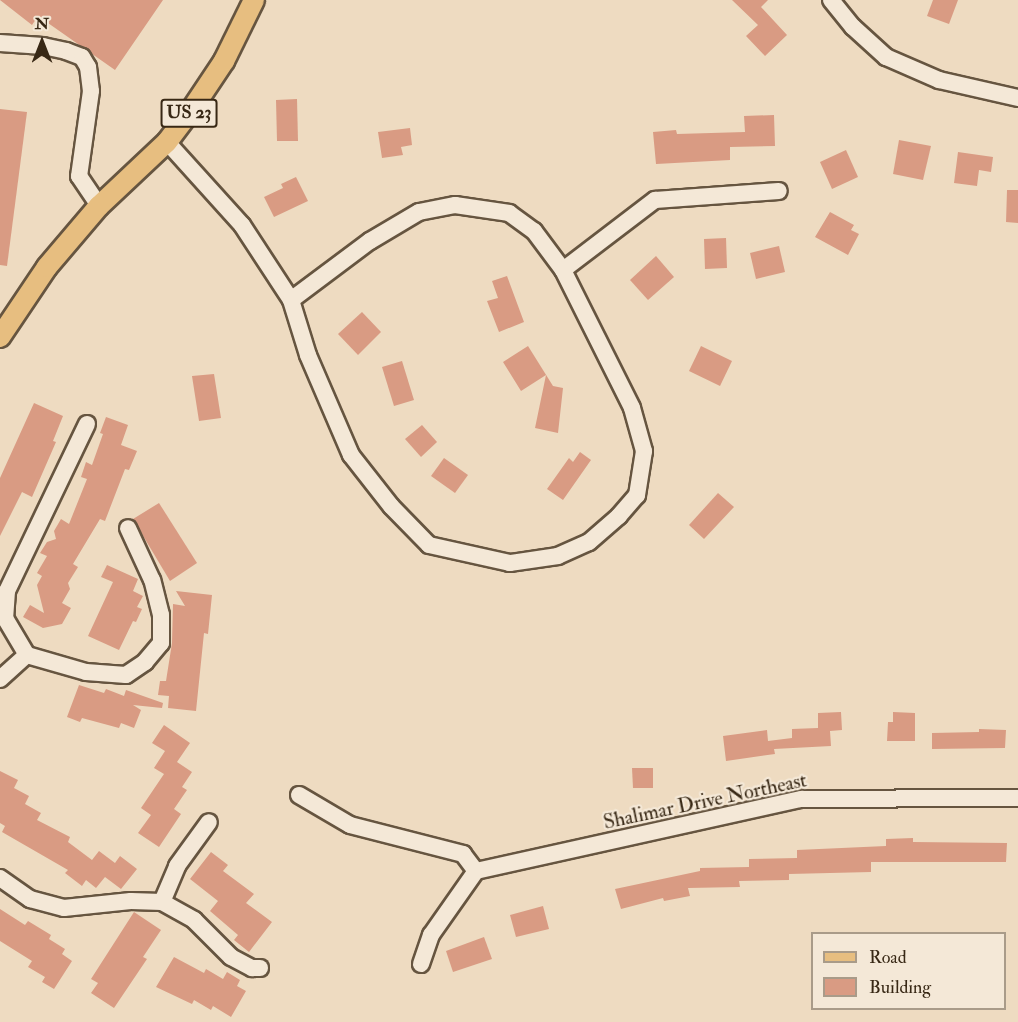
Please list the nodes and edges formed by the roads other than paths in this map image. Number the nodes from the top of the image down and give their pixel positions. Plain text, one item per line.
1 (254, 0) edge
2 (831, 0) edge
3 (0, 43) edge
4 (1018, 98) edge
5 (167, 142) junction
6 (779, 191) dead end
7 (99, 206) junction
8 (563, 270) junction
9 (291, 300) junction
10 (0, 337) edge
11 (87, 424) dead end
12 (128, 528) dead end
13 (27, 655) junction
14 (0, 679) edge
15 (298, 795) dead end
16 (1018, 798) edge
17 (209, 822) dead end
18 (476, 871) junction
19 (0, 878) edge
20 (162, 902) junction
21 (421, 964) dead end
22 (260, 968) dead end

1 - 5 main road, US 23
2 - 4 street
3 - 7 street
5 - 7 main road, US 23
5 - 9 street
6 - 8 street
7 - 10 main road, US 23
8 - 9 street
8 - 9 street
11 - 13 street
12 - 13 street
13 - 14 street
15 - 18 street
16 - 18 street, Shalimar Drive Northeast
17 - 20 street
18 - 21 street
19 - 20 street
20 - 22 street

